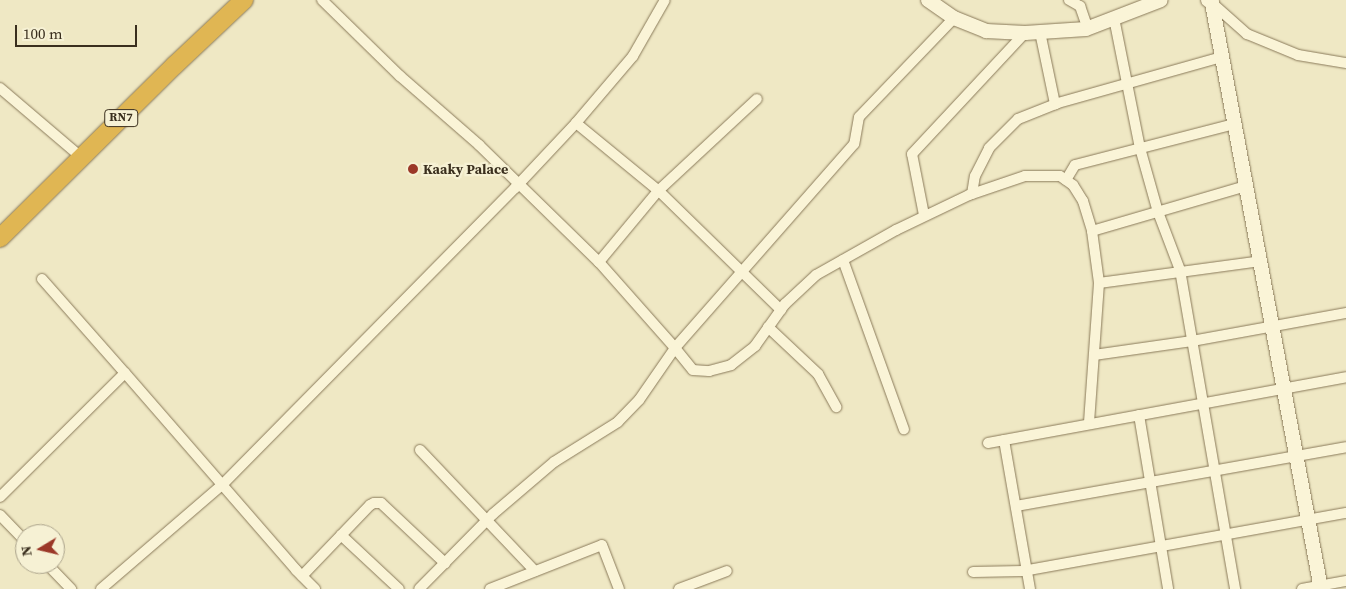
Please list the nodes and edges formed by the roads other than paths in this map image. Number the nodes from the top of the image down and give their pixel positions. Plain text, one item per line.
1 (244, 0) edge
2 (322, 0) edge
3 (665, 0) edge
4 (928, 0) edge
5 (1069, 0) edge
6 (1153, 1) edge
7 (1210, 1) edge
8 (954, 18) junction
9 (1114, 18) junction
10 (1088, 29) junction
11 (1040, 32) junction
12 (1025, 33) junction
13 (1222, 57) junction
14 (1346, 63) edge
15 (1127, 83) junction
16 (0, 88) edge
17 (757, 99) dead end
18 (1055, 104) junction
19 (576, 123) junction
20 (1235, 124) junction
21 (1140, 148) junction
22 (81, 157) junction
23 (1066, 180) junction
24 (519, 184) junction
25 (1246, 186) junction
26 (658, 191) junction
27 (972, 194) junction
28 (1158, 212) junction
29 (924, 215) junction
30 (1092, 231) junction
31 (0, 238) edge
32 (843, 260) junction
33 (1260, 261) junction
34 (599, 262) junction
35 (742, 272) junction
36 (1180, 272) junction
37 (42, 279) dead end
38 (1099, 283) junction
39 (781, 310) junction
40 (1346, 313) edge
41 (1273, 326) junction
42 (768, 327) junction
43 (1192, 341) junction
44 (675, 348) junction
45 (1094, 355) junction
46 (125, 372) junction
47 (1346, 377) edge
48 (1284, 388) junction
49 (1203, 403) junction
50 (836, 407) dead end
51 (1139, 415) junction
52 (1089, 424) junction
53 (904, 429) dead end
54 (1004, 440) junction
55 (988, 442) dead end
56 (1346, 447) edge
57 (420, 450) dead end
58 (1296, 456) junction
59 (1214, 471) junction
60 (1150, 482) junction
61 (223, 484) junction
62 (0, 497) edge
63 (1016, 506) junction
64 (1346, 513) edge
65 (0, 515) edge
66 (1308, 520) junction
67 (486, 521) junction
68 (15, 531) edge
69 (341, 535) junction
70 (1226, 535) junction
71 (1161, 546) junction
72 (445, 563) junction
73 (1026, 570) junction
74 (535, 571) junction
75 (727, 571) dead end
76 (973, 572) dead end
77 (57, 574) edge
78 (302, 576) junction
79 (1346, 581) edge
80 (1320, 587) edge
81 (71, 589) edge
82 (101, 589) edge
83 (315, 589) edge
84 (399, 589) edge
85 (419, 589) edge
86 (490, 589) edge
87 (619, 589) edge
88 (679, 589) edge
89 (1030, 589) edge
90 (1168, 589) edge
91 (1235, 589) edge
92 (1302, 589) edge

1 - 22 highway, RN7
2 - 24 street
3 - 19 street
4 - 8 street
5 - 10 street
6 - 9 street
7 - 13 street
7 - 14 street
8 - 12 street
8 - 35 street
9 - 10 street
9 - 15 street
10 - 11 street
11 - 12 street
11 - 18 street
12 - 29 street
13 - 15 street
13 - 20 street
15 - 18 street
15 - 21 street
16 - 22 street
17 - 26 street
18 - 27 street
19 - 24 street
19 - 26 street
20 - 21 street
20 - 25 street
21 - 23 street
21 - 28 street
22 - 31 highway, RN7
23 - 27 street
23 - 30 street
24 - 34 street
24 - 61 street
25 - 28 street
25 - 33 street
26 - 34 street
26 - 35 street
27 - 29 street
28 - 30 street
28 - 36 street
29 - 32 street
30 - 38 street
32 - 39 street
32 - 53 street
33 - 36 street
33 - 41 street
34 - 44 street
35 - 39 street
35 - 44 street
36 - 38 street
36 - 43 street
37 - 46 street
38 - 45 street
39 - 42 street
40 - 41 street
41 - 43 street
41 - 48 street
42 - 44 street
42 - 50 street
43 - 45 street
43 - 49 street
44 - 67 street
45 - 52 street
46 - 61 street
46 - 62 street
47 - 48 street
48 - 49 street
48 - 58 street
49 - 51 street
49 - 59 street
51 - 52 street
51 - 60 street
52 - 54 street
54 - 55 street
54 - 63 street
56 - 58 street
57 - 67 street
58 - 59 street
58 - 66 street
59 - 60 street
59 - 70 street
60 - 63 street
60 - 71 street
61 - 78 street
61 - 82 street
63 - 73 street
64 - 66 street
65 - 68 street
66 - 70 street
66 - 80 street
67 - 72 street
67 - 74 street
69 - 72 street
69 - 78 street
69 - 84 street
70 - 71 street
70 - 91 street
71 - 73 street
71 - 90 street
72 - 85 street
73 - 76 street
73 - 89 street
74 - 86 street
74 - 87 street
75 - 88 street
77 - 81 street
78 - 83 street
79 - 80 street
80 - 92 street

